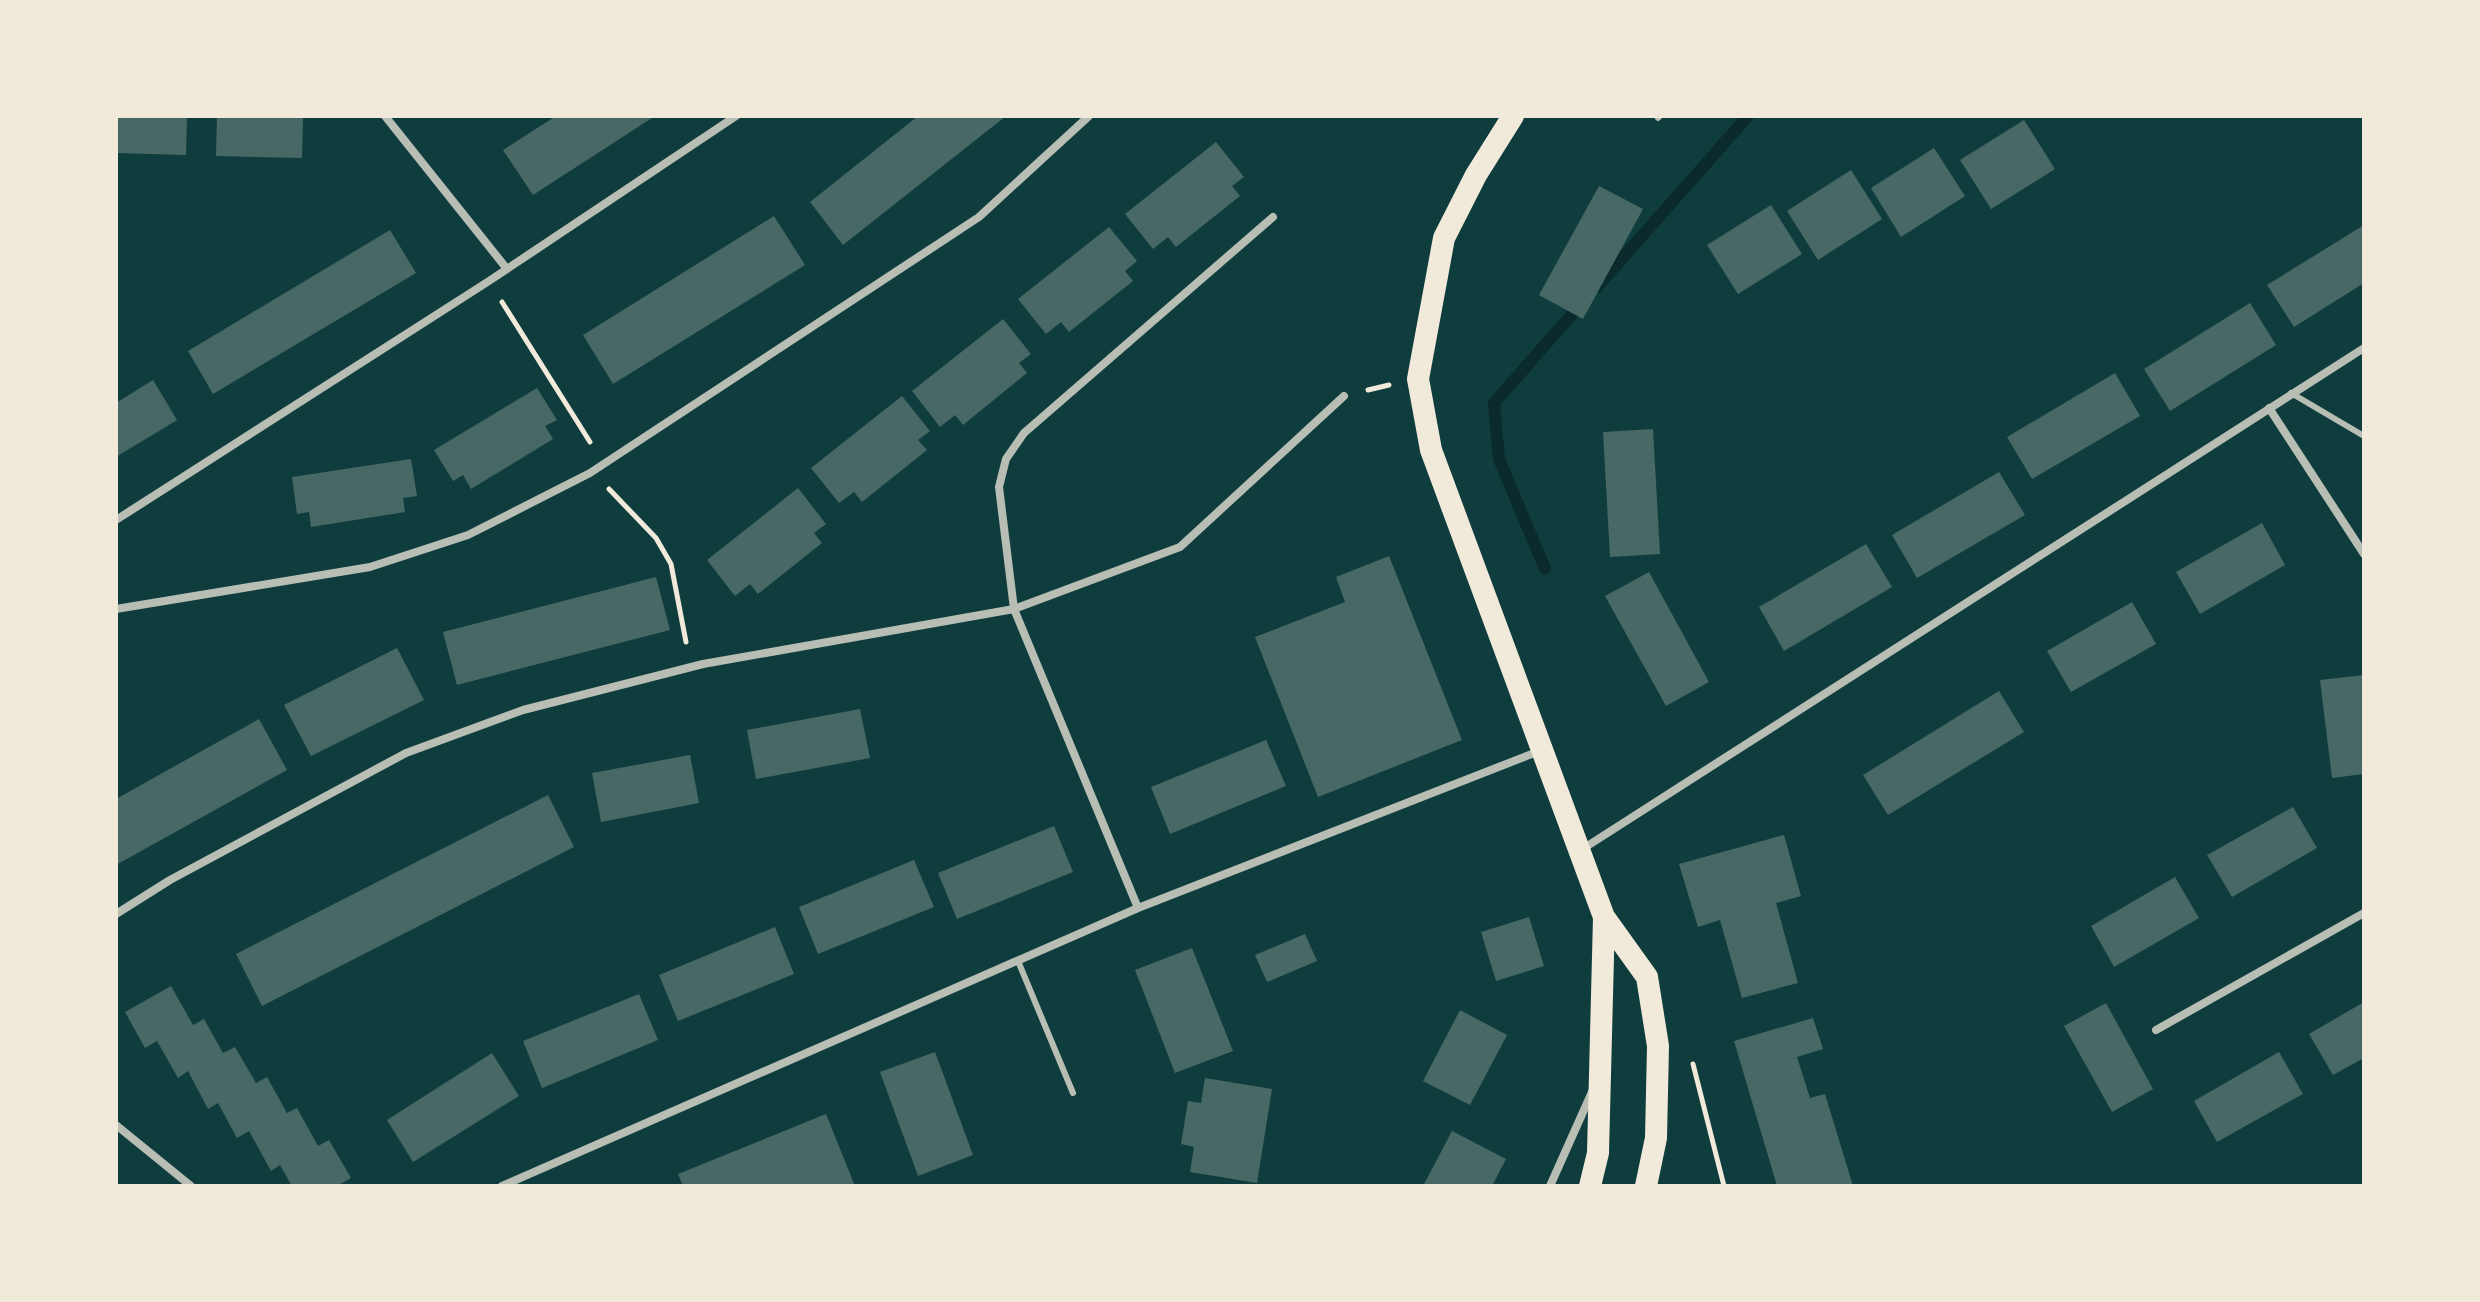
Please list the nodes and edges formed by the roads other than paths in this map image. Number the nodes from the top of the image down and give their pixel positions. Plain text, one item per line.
1 (385, 116) edge
2 (736, 116) edge
3 (1089, 116) edge
4 (1513, 116) edge
5 (1273, 217) dead end
6 (507, 269) junction
7 (2364, 348) edge
8 (2291, 393) junction
9 (1344, 396) road end
10 (2269, 408) junction
11 (2364, 436) edge
12 (116, 520) edge
13 (2364, 554) edge
14 (116, 609) edge
15 (1014, 609) junction
16 (1543, 750) junction
17 (1580, 850) junction
18 (1138, 908) junction
19 (2364, 913) edge
20 (116, 914) edge
21 (1604, 917) junction
22 (1018, 961) junction
23 (2156, 1030) dead end
24 (1601, 1073) junction
25 (1073, 1093) dead end
26 (116, 1125) edge
27 (191, 1186) edge
28 (502, 1186) edge
29 (1550, 1186) edge
30 (1590, 1186) edge
31 (1646, 1186) edge

1 - 6 street
2 - 6 street
3 - 14 street
4 - 16 highway
5 - 15 street
6 - 12 street
7 - 8 street
8 - 10 street
8 - 11 lane
9 - 15 street
10 - 13 street
10 - 17 street
15 - 18 street
15 - 20 street
16 - 17 highway
16 - 18 street
17 - 21 highway
18 - 22 street
19 - 23 street
21 - 24 highway
21 - 31 highway
22 - 25 lane
22 - 28 street
24 - 29 street
24 - 30 highway
26 - 27 street

